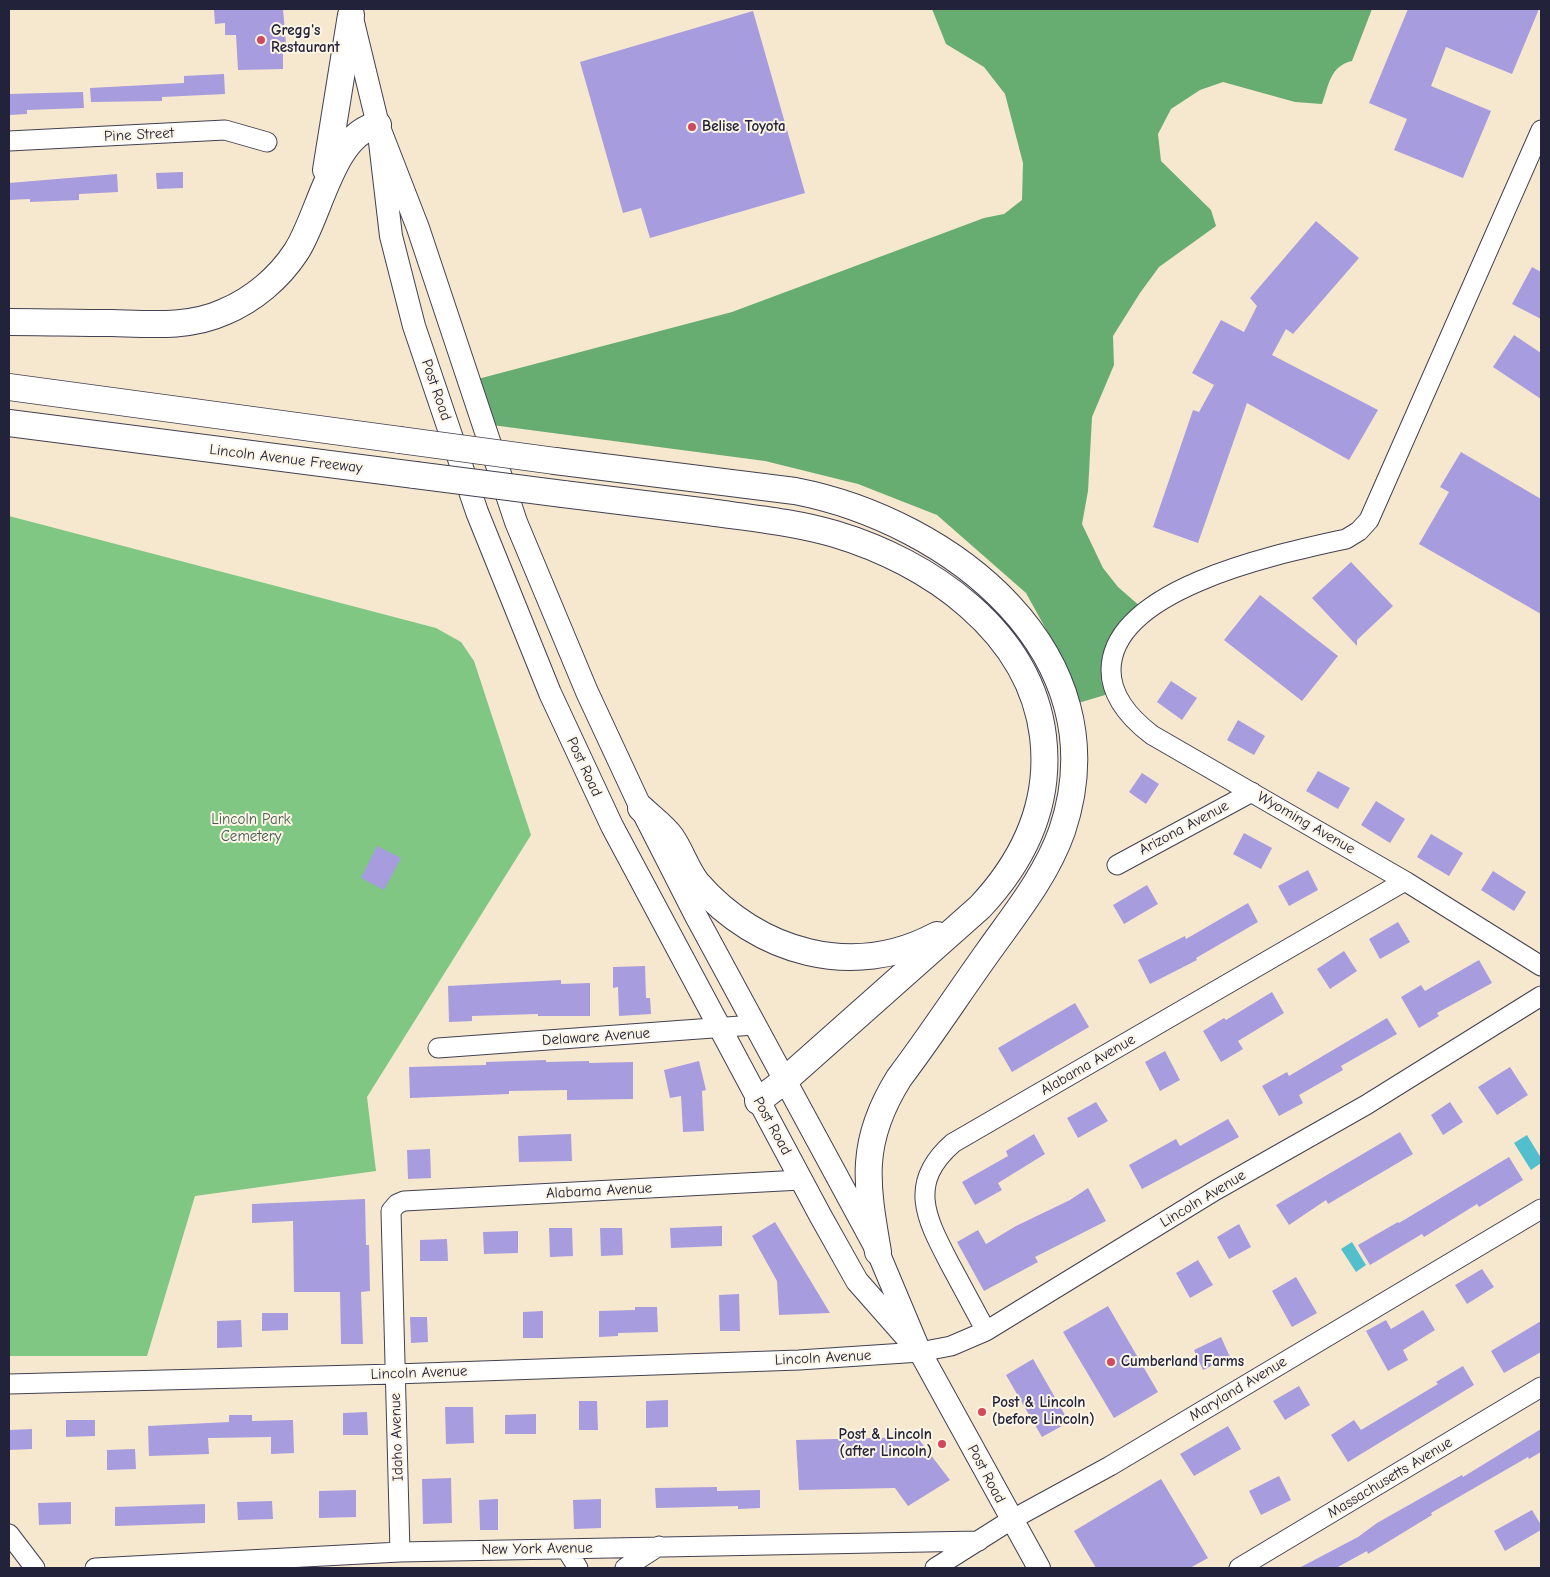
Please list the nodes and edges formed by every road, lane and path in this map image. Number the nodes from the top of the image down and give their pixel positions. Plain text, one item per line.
1 (350, 12) edge
2 (378, 126) junction
3 (1541, 130) edge
4 (9, 141) edge
5 (267, 142) dead end
6 (322, 199) junction
7 (9, 322) edge
8 (9, 387) edge
9 (9, 423) edge
10 (1252, 792) junction
11 (640, 808) junction
12 (1117, 865) dead end
13 (1405, 880) junction
14 (966, 918) junction
15 (1541, 966) edge
16 (1541, 996) edge
17 (754, 1025) junction
18 (719, 1029) junction
19 (438, 1048) dead end
20 (784, 1081) junction
21 (758, 1101) junction
22 (801, 1180) junction
23 (397, 1204) joint
24 (1541, 1209) edge
25 (878, 1252) junction
26 (986, 1331) junction
27 (920, 1352) junction
28 (395, 1374) junction
29 (9, 1384) edge
30 (1541, 1387) edge
31 (1011, 1520) junction
32 (9, 1534) edge
33 (979, 1541) junction
34 (659, 1546) junction
35 (566, 1549) junction
36 (400, 1552) junction
37 (290, 1562) edge
38 (35, 1568) edge
39 (95, 1568) edge
40 (578, 1568) edge
41 (625, 1568) edge
42 (934, 1568) edge
43 (1039, 1568) edge
44 (1239, 1568) edge

1 - 2 main road, Post Road
1 - 6 highway
2 - 6 highway
2 - 11 main road, Post Road
2 - 18 main road, Post Road
3 - 10 street, Wyoming Avenue
4 - 5 street, Pine Street
6 - 7 highway
8 - 25 highway, bridge
9 - 14 highway, Lincoln Avenue Freeway, bridge
10 - 12 street, Arizona Avenue
10 - 13 street, Wyoming Avenue
11 - 14 highway
11 - 17 main road, Post Road
13 - 15 street, Wyoming Avenue
13 - 26 street, Alabama Avenue
14 - 20 highway
16 - 26 street, Lincoln Avenue
17 - 18 street, Delaware Avenue
17 - 20 main road, Post Road
18 - 19 street, Delaware Avenue
18 - 21 main road, Post Road
20 - 21 highway
20 - 25 main road, Post Road
21 - 22 main road, Post Road
22 - 23 street, Alabama Avenue
22 - 27 main road, Post Road
23 - 28 street, Idaho Avenue
24 - 31 street, Maryland Avenue
25 - 27 main road, Post Road
26 - 27 street, Lincoln Avenue
27 - 28 street, Lincoln Avenue
27 - 31 main road, Post Road
28 - 29 street, Lincoln Avenue
28 - 36 street, Idaho Avenue
30 - 44 street, Massachusetts Avenue
31 - 33 street, Maryland Avenue
31 - 43 main road, Post Road
32 - 38 street
33 - 34 street, New York Avenue
33 - 42 street, Maryland Avenue
34 - 35 street, New York Avenue
34 - 41 street
35 - 36 street, New York Avenue
35 - 40 street
36 - 37 street, New York Avenue
37 - 39 street, New York Avenue

